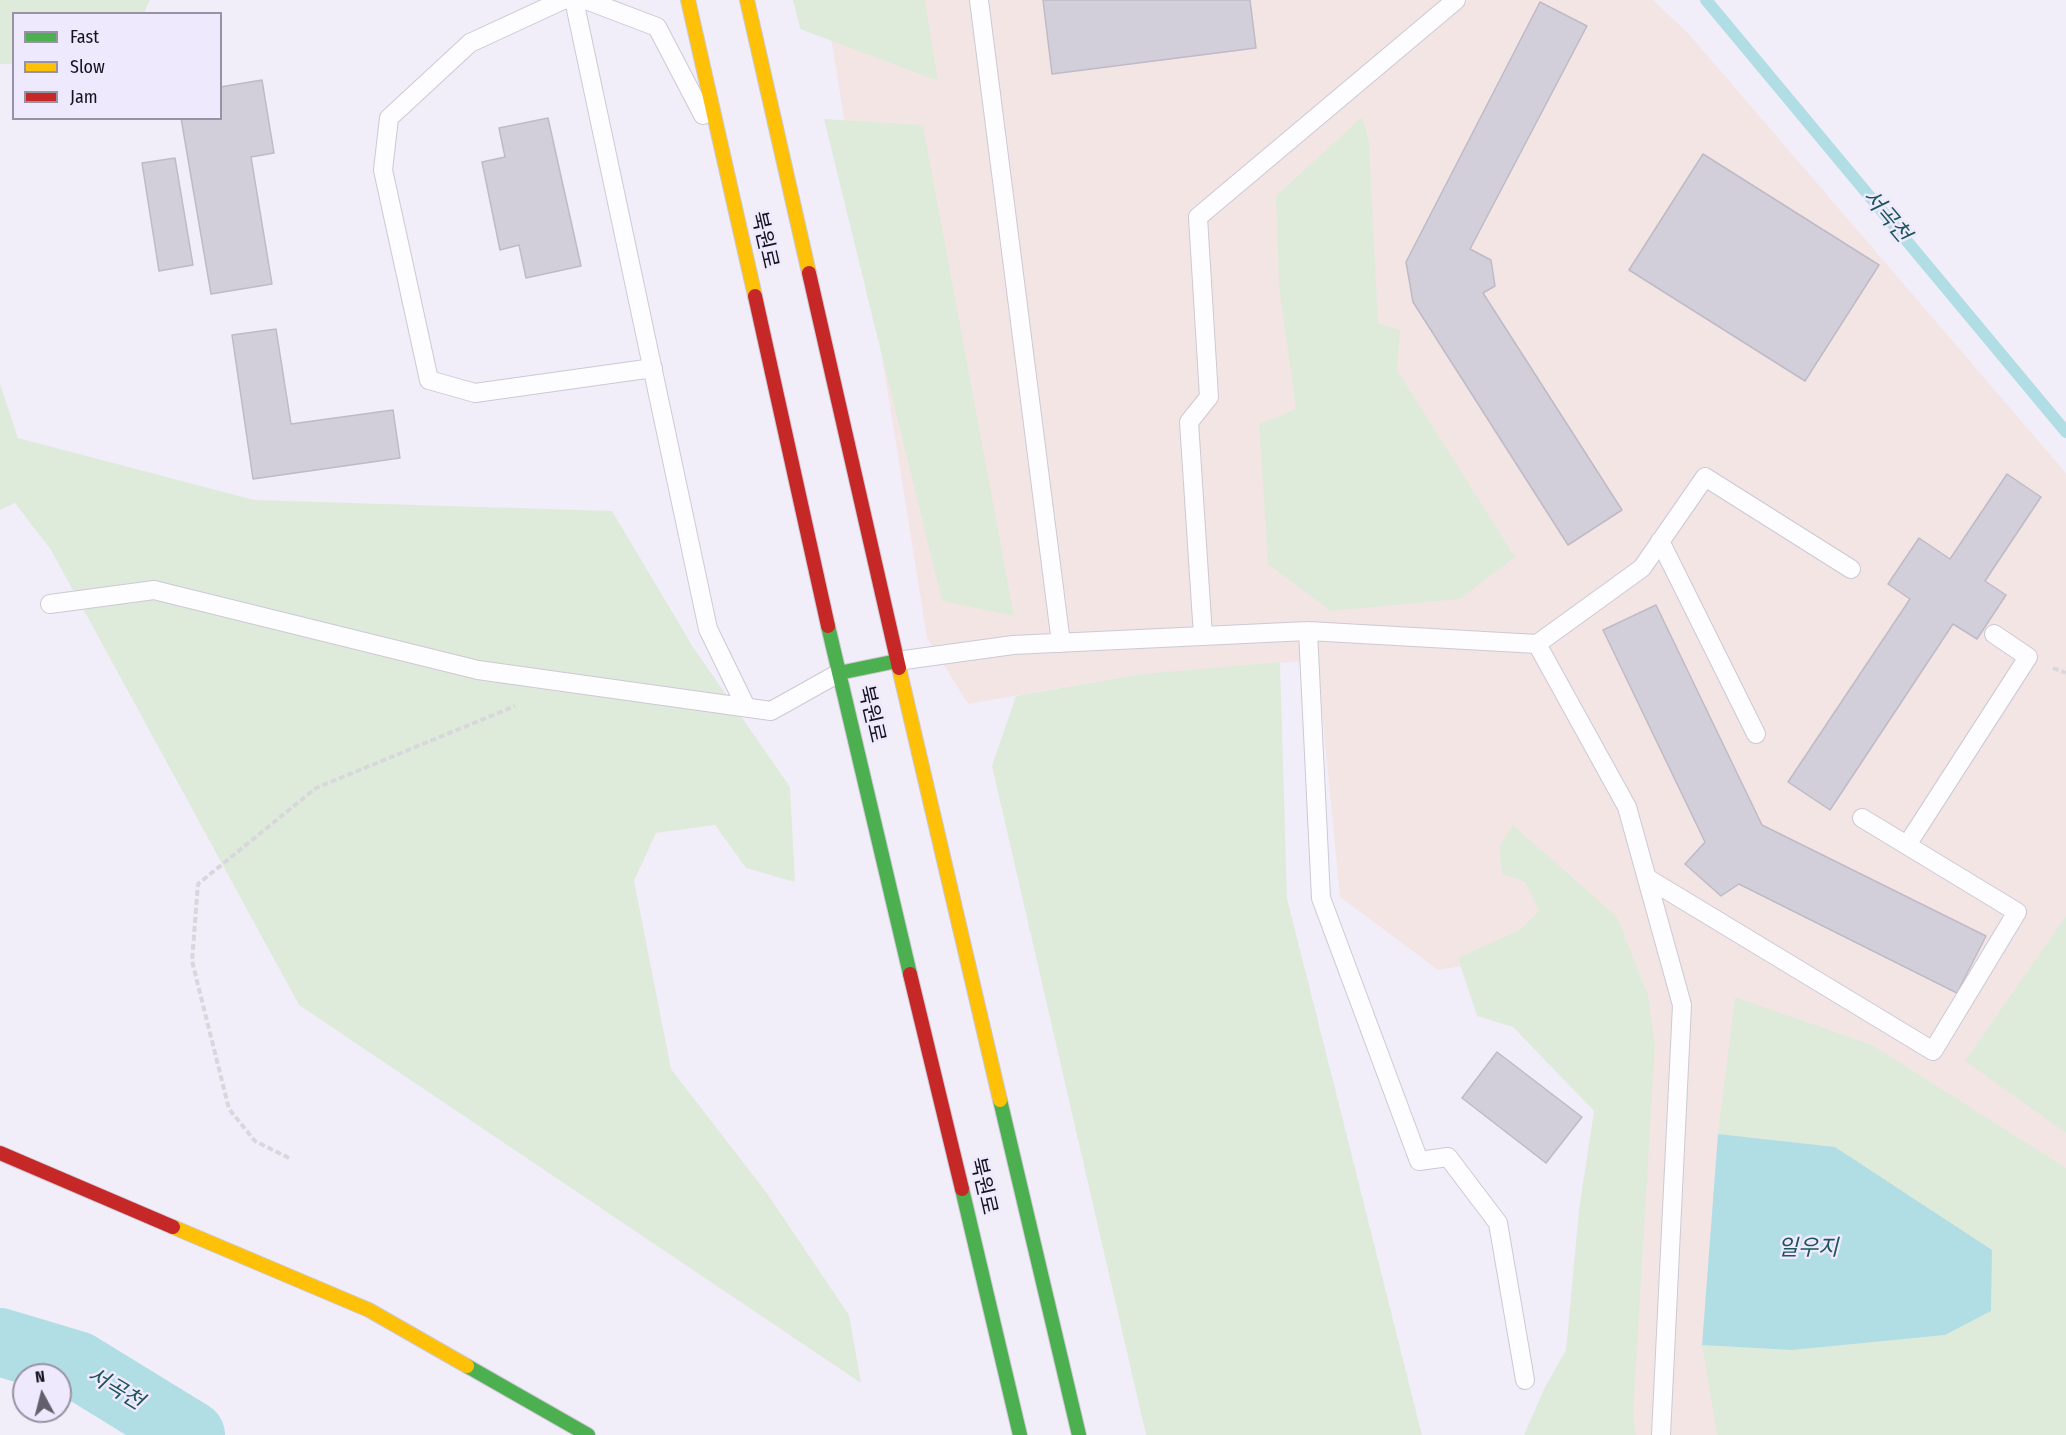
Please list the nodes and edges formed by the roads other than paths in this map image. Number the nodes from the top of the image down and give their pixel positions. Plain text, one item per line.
1 (563, 0) edge
2 (574, 0) edge
3 (586, 0) edge
4 (688, 0) edge
5 (747, 0) edge
6 (979, 0) edge
7 (1456, 0) edge
8 (723, 154) junction
9 (653, 368) junction
10 (1660, 541) junction
11 (1851, 569) dead end
12 (50, 604) dead end
13 (1308, 631) junction
14 (1994, 634) dead end
15 (1203, 636) junction
16 (1061, 643) junction
17 (1537, 644) junction
18 (897, 661) junction
19 (839, 673) junction
20 (746, 707) junction
21 (1756, 734) dead end
22 (1862, 818) dead end
23 (1907, 845) junction
24 (1647, 878) junction
25 (0, 1153) edge
26 (1525, 1380) dead end
27 (588, 1435) edge
28 (1020, 1435) edge
29 (1078, 1435) edge
30 (1661, 1435) edge

1 - 9 lane
2 - 9 lane
3 - 8 lane
4 - 8 street, 북원로
5 - 18 street, 북원로
6 - 16 lane
7 - 15 lane
8 - 19 street, 북원로
9 - 20 lane
10 - 11 lane
10 - 17 lane
10 - 21 lane
12 - 20 lane
13 - 15 lane
13 - 17 lane
13 - 26 lane
14 - 23 lane
15 - 16 lane
16 - 18 lane
17 - 24 lane
18 - 19 street
18 - 29 street, 북원로
19 - 20 lane
19 - 28 street, 북원로
22 - 23 lane
23 - 24 lane
24 - 30 lane
25 - 27 street

